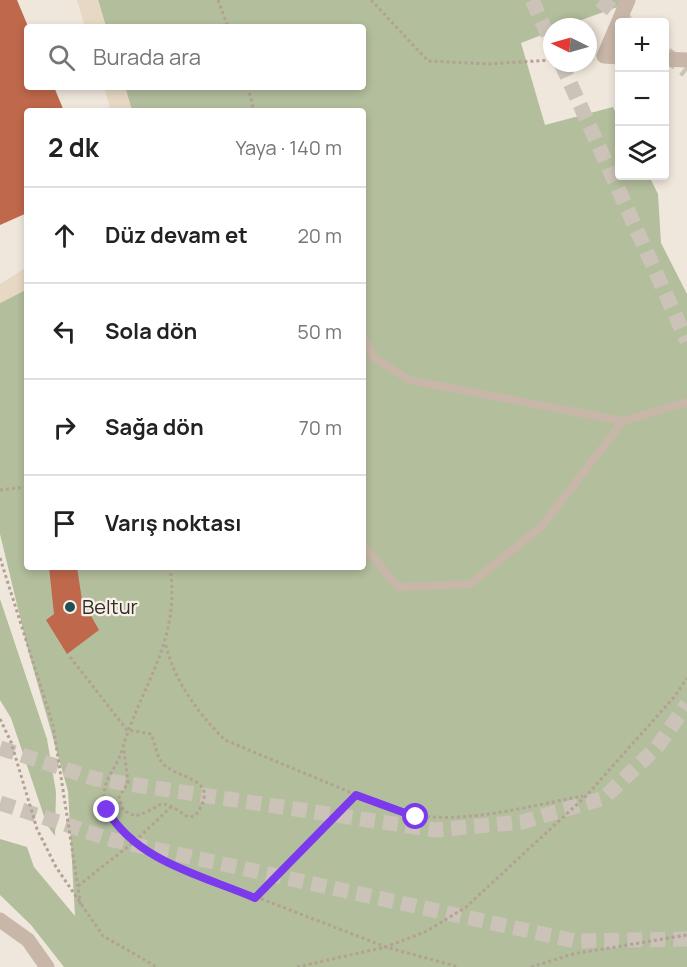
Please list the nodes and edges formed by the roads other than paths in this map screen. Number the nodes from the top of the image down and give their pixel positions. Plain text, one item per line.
1 (628, 0) edge
2 (612, 57) edge
3 (669, 59) edge
4 (687, 60) edge
5 (366, 343) edge
6 (687, 402) edge
7 (623, 421) junction
8 (366, 549) edge
9 (0, 920) edge
10 (47, 967) edge

1 - 2 street
3 - 4 street
5 - 7 lane
6 - 7 lane
7 - 8 lane
9 - 10 street

